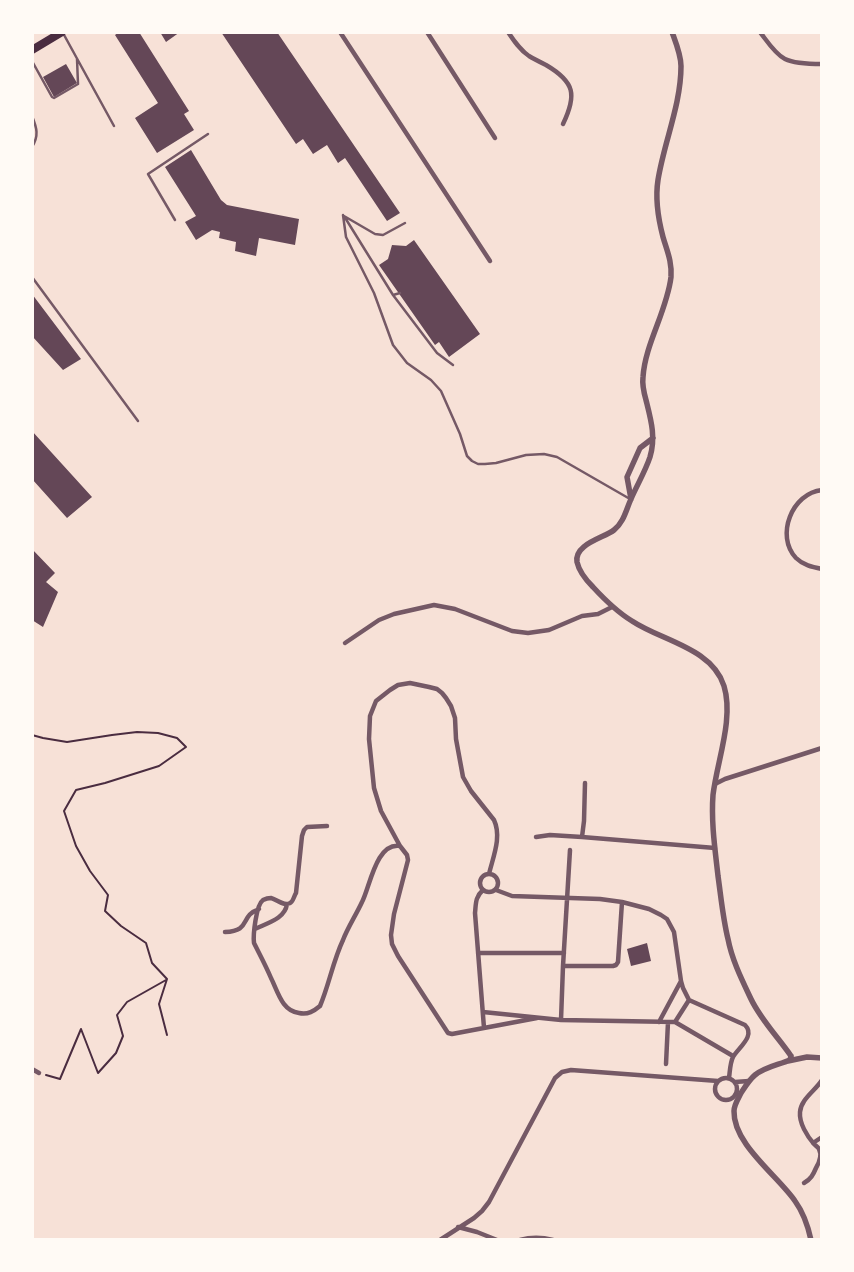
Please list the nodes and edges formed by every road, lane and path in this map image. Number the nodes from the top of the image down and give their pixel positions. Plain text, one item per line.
1 (62, 32) edge
2 (340, 32) edge
3 (428, 32) edge
4 (508, 32) edge
5 (672, 32) edge
6 (760, 32) edge
7 (32, 50) edge
8 (76, 57) junction
9 (32, 61) edge
10 (822, 64) edge
11 (32, 116) edge
12 (563, 124) dead end
13 (114, 126) dead end
14 (208, 134) dead end
15 (495, 138) dead end
16 (32, 147) edge
17 (343, 215) junction
18 (175, 220) dead end
19 (405, 223) dead end
20 (490, 261) dead end
21 (32, 277) edge
22 (400, 293) dead end
23 (393, 295) junction
24 (453, 365) dead end
25 (138, 421) dead end
26 (654, 438) junction
27 (822, 490) edge
28 (631, 499) junction
29 (822, 569) edge
30 (612, 606) junction
31 (345, 642) dead end
32 (32, 735) edge
33 (822, 748) edge
34 (585, 783) dead end
35 (715, 784) junction
36 (327, 826) dead end
37 (582, 837) junction
38 (536, 838) dead end
39 (400, 846) junction
40 (715, 848) junction
41 (570, 850) dead end
42 (489, 874) junction
43 (482, 890) junction
44 (496, 890) junction
45 (567, 898) junction
46 (622, 902) junction
47 (286, 904) junction
48 (259, 909) junction
49 (255, 929) junction
50 (225, 932) dead end
51 (478, 953) junction
52 (564, 953) junction
53 (562, 966) junction
54 (167, 980) junction
55 (682, 981) junction
56 (689, 1000) junction
57 (482, 1012) junction
58 (537, 1018) junction
59 (561, 1020) junction
60 (659, 1022) junction
61 (668, 1022) junction
62 (675, 1022) junction
63 (484, 1028) junction
64 (168, 1035) dead end
65 (733, 1056) junction
66 (791, 1056) junction
67 (800, 1058) junction
68 (822, 1058) edge
69 (784, 1063) junction
70 (666, 1064) dead end
71 (32, 1069) edge
72 (39, 1073) joint
73 (728, 1078) junction
74 (822, 1080) edge
75 (718, 1081) junction
76 (749, 1081) junction
77 (735, 1082) junction
78 (728, 1100) junction
79 (734, 1108) junction
80 (822, 1137) edge
81 (813, 1144) junction
82 (820, 1148) edge
83 (804, 1183) dead end
84 (458, 1227) junction
85 (440, 1240) edge
86 (497, 1240) edge
87 (520, 1240) edge
88 (553, 1240) edge
89 (811, 1240) edge

1 - 7 highway
1 - 8 lane
2 - 20 street
3 - 15 street
4 - 12 street
5 - 26 street
6 - 10 street
8 - 9 lane
8 - 13 lane
11 - 16 lane
14 - 18 lane
17 - 19 lane
17 - 23 lane
17 - 28 lane
21 - 25 lane
22 - 23 lane
23 - 24 lane
26 - 28 street
26 - 28 street
27 - 29 street
28 - 30 street
30 - 31 street
30 - 35 street
32 - 54 path
33 - 35 street
34 - 37 street
35 - 40 street
36 - 47 street
37 - 38 street
37 - 40 street
39 - 42 street
39 - 49 street
39 - 63 street
40 - 66 street
41 - 45 street
42 - 43 street
42 - 44 street
43 - 44 street
43 - 51 street
44 - 45 street
45 - 46 street
45 - 52 street
46 - 53 street
46 - 55 street
47 - 48 street
47 - 49 street
48 - 49 street
48 - 50 street
51 - 52 street
51 - 57 street
52 - 53 street
53 - 59 street
54 - 64 path
54 - 72 path
55 - 56 street
55 - 60 street
56 - 62 street
56 - 65 street
57 - 58 street
57 - 63 street
58 - 59 street
58 - 63 street
59 - 60 street
60 - 61 street
61 - 62 street
61 - 70 street
62 - 65 street
65 - 73 street
66 - 67 street
66 - 69 street
67 - 68 street
67 - 69 street
69 - 76 street
71 - 72 street
73 - 75 street
73 - 77 street
74 - 81 street
75 - 78 street
75 - 84 street
76 - 77 street
76 - 79 street
77 - 78 street
78 - 79 street
79 - 89 street
80 - 81 street
81 - 82 street
82 - 83 street
84 - 85 street
84 - 86 street
87 - 88 street

